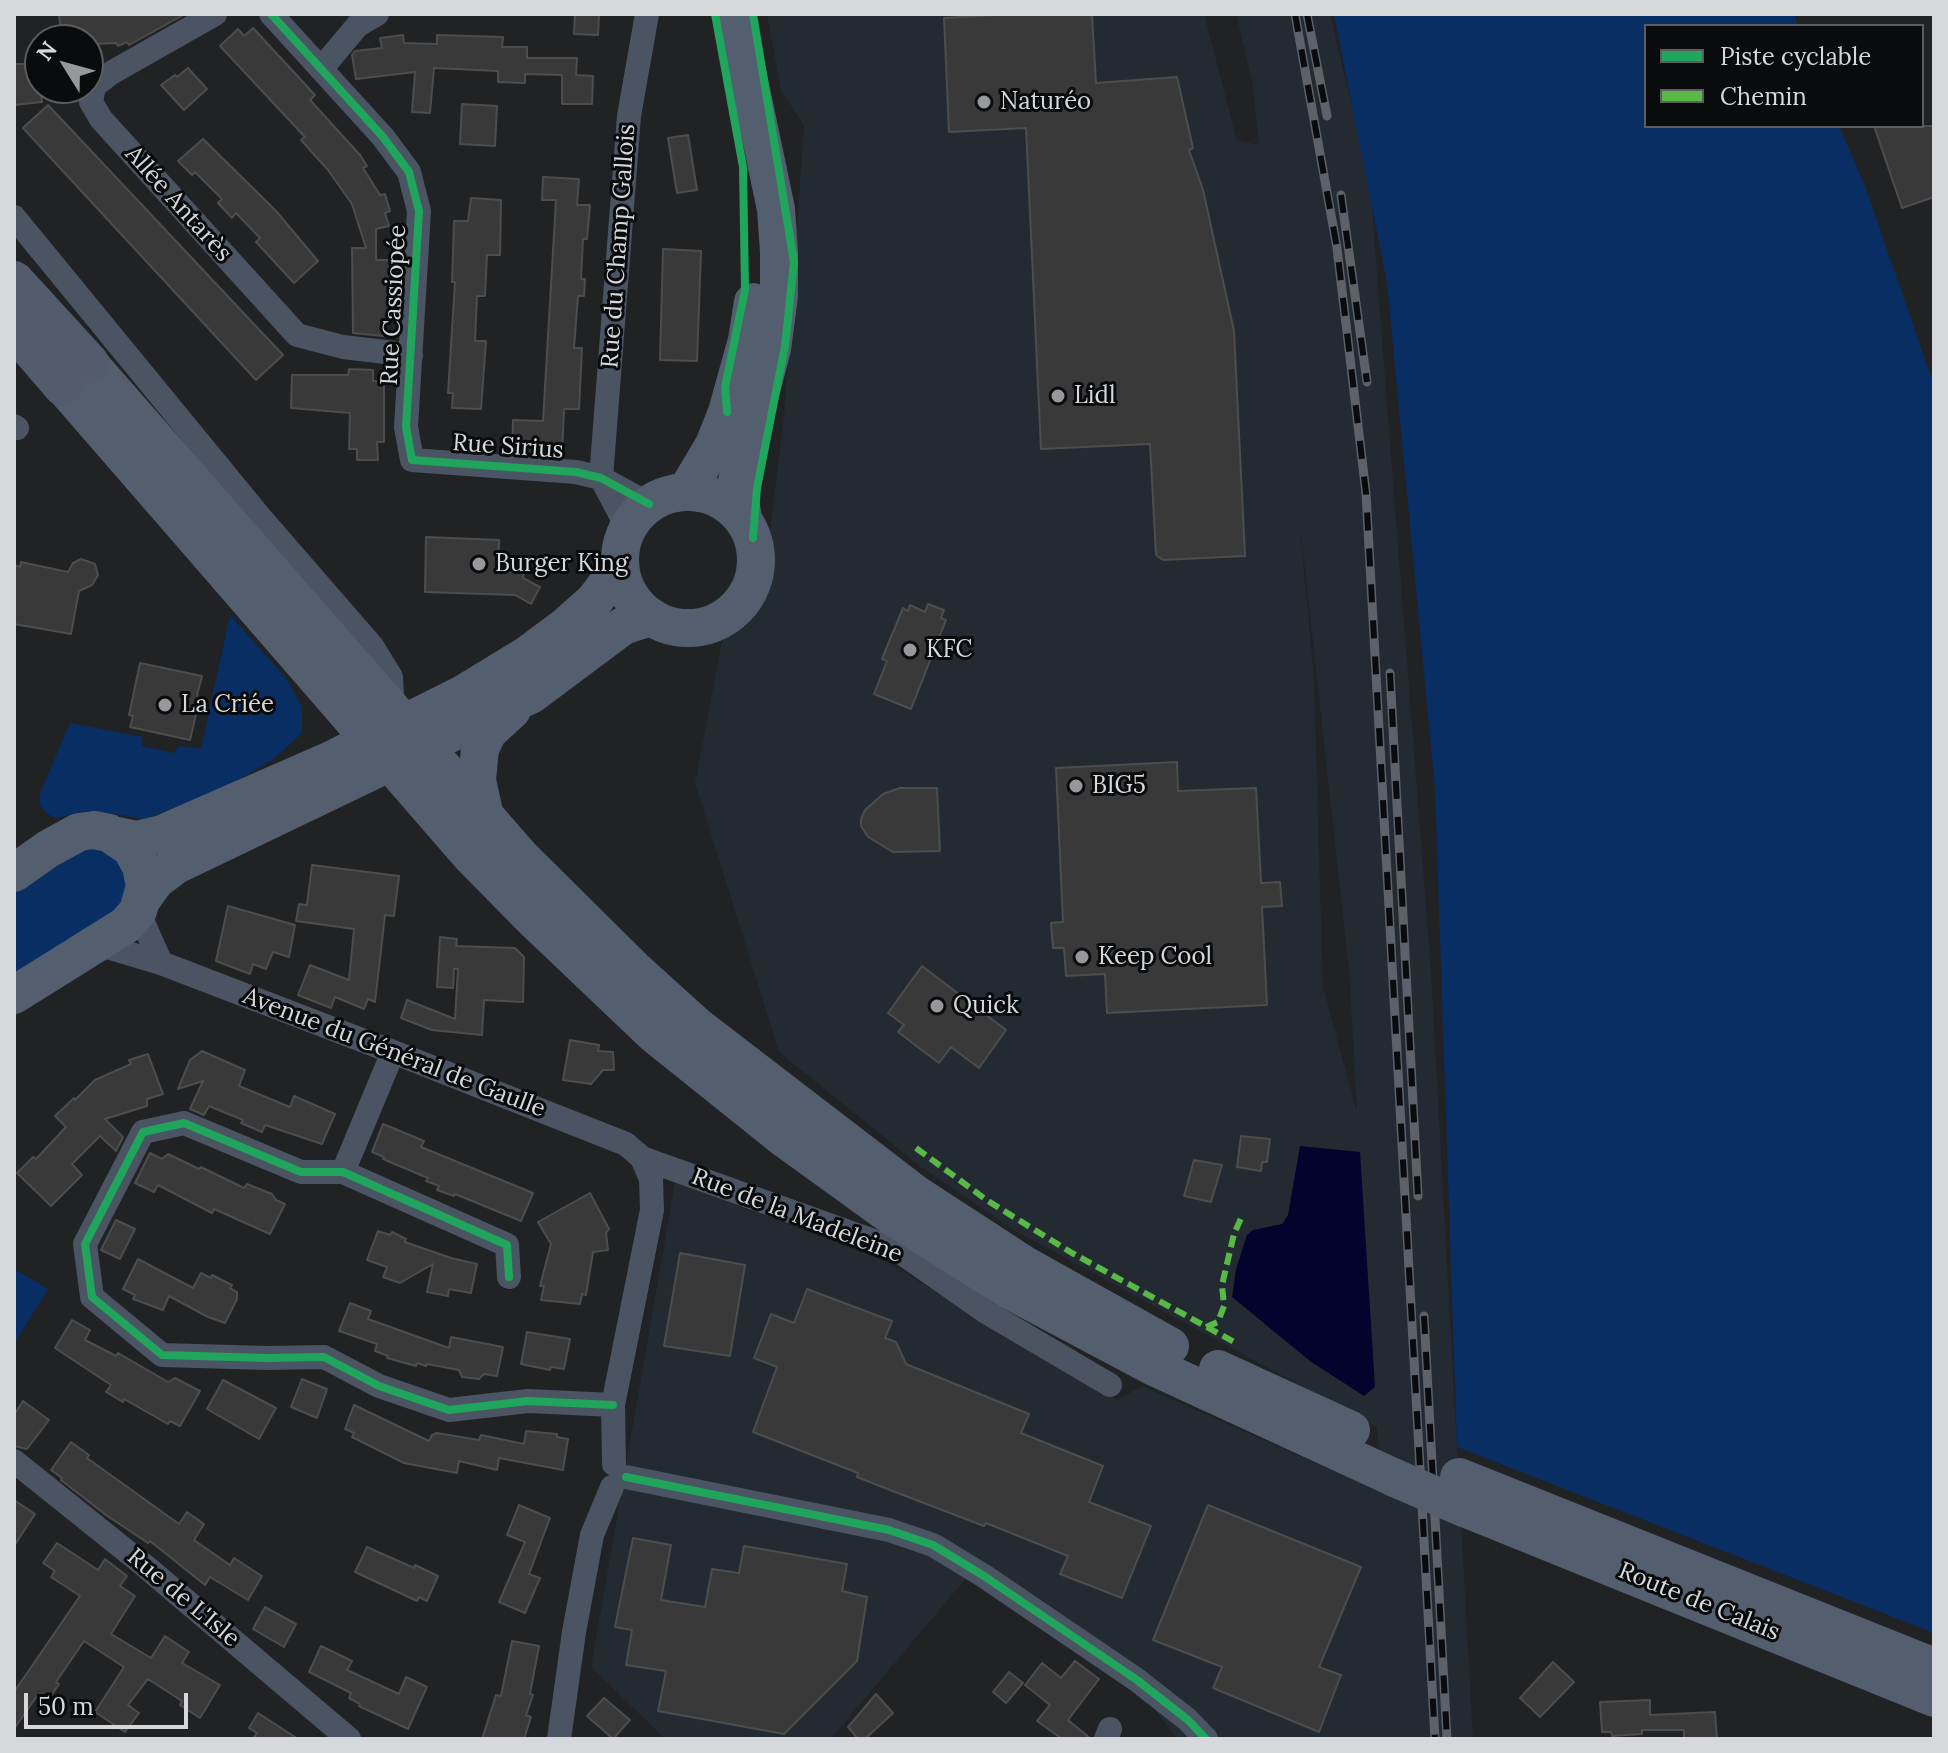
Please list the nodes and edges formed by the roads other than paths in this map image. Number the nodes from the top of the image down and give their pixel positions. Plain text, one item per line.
1 (215, 14) edge
2 (271, 14) edge
3 (377, 14) edge
4 (647, 14) edge
5 (735, 14) edge
6 (321, 69) junction
7 (747, 80) junction
8 (14, 217) edge
9 (14, 281) edge
10 (14, 329) edge
11 (411, 355) junction
12 (76, 374) junction
13 (412, 460) joint
14 (601, 478) junction
15 (686, 492) junction
16 (638, 517) junction
17 (743, 519) junction
18 (620, 567) junction
19 (651, 617) junction
20 (313, 675) junction
21 (532, 694) junction
22 (396, 741) junction
23 (248, 795) junction
24 (485, 817) junction
25 (113, 835) junction
26 (14, 873) edge
27 (141, 904) junction
28 (97, 944) junction
29 (161, 963) junction
30 (14, 995) edge
31 (697, 1026) junction
32 (393, 1052) junction
33 (634, 1151) junction
34 (343, 1172) junction
35 (509, 1277) dead end
36 (1110, 1385) dead end
37 (613, 1405) junction
38 (14, 1461) edge
39 (1394, 1464) junction
40 (617, 1476) junction
41 (1462, 1492) junction
42 (1934, 1667) edge
43 (1934, 1698) edge
44 (349, 1739) edge
45 (559, 1739) edge
46 (1206, 1739) edge

1 - 11 street, Allée Antarès
2 - 6 street, Rue Cassiopée
3 - 6 street
4 - 14 street, Rue du Champ Gallois
5 - 7 main road
6 - 11 street, Rue Cassiopée
7 - 15 main road
7 - 17 main road
8 - 22 street
9 - 12 highway
10 - 12 highway
11 - 13 street, Rue Cassiopée
12 - 20 main road
12 - 22 main road
13 - 14 street, Rue Sirius
14 - 16 street
15 - 16 main road
15 - 17 main road
16 - 18 main road
17 - 19 main road
18 - 19 main road
18 - 22 main road
19 - 21 main road
20 - 22 main road
20 - 23 main road
21 - 22 main road
21 - 24 main road
22 - 23 main road
22 - 24 main road
22 - 27 main road
22 - 31 main road
22 - 39 main road
23 - 25 main road
24 - 31 main road
25 - 26 main road
25 - 27 main road
27 - 28 main road
27 - 29 street
28 - 29 street, Avenue du Général de Gaulle
28 - 30 main road
29 - 32 street, Avenue du Général de Gaulle
31 - 39 main road
32 - 33 street, Avenue du Général de Gaulle
32 - 34 street
33 - 36 street, Rue de la Madeleine
33 - 37 street
34 - 35 street
34 - 37 street
37 - 40 street
38 - 44 street, Rue de L'Isle
39 - 41 main road, bridge
40 - 45 street
40 - 46 street
41 - 42 main road
41 - 43 main road, Route de Calais

